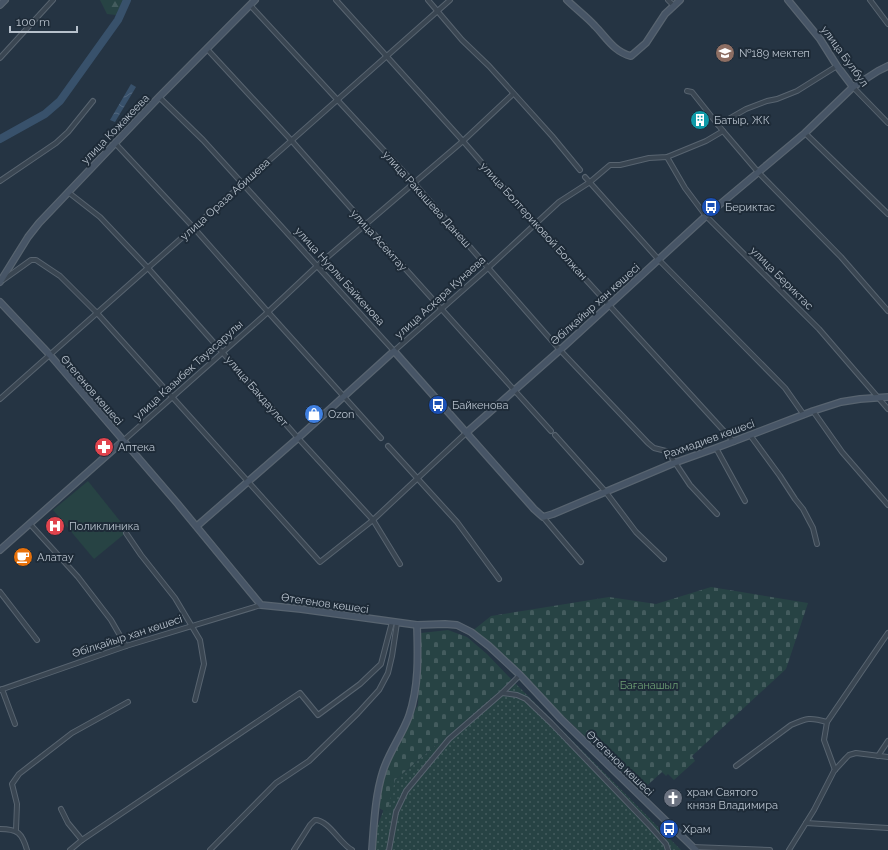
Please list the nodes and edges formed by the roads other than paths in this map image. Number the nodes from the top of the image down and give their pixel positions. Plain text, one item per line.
1 (5, 0) edge
2 (53, 0) edge
3 (255, 0) edge
4 (336, 0) edge
5 (428, 0) edge
6 (450, 0) edge
7 (567, 0) edge
8 (668, 0) edge
9 (680, 0) edge
10 (788, 0) edge
11 (870, 0) edge
12 (0, 5) edge
13 (250, 5) junction
14 (674, 6) junction
15 (438, 11) junction
16 (888, 24) edge
17 (207, 49) junction
18 (387, 56) junction
19 (0, 58) edge
20 (837, 66) junction
21 (888, 66) edge
22 (853, 88) junction
23 (687, 91) dead end
24 (513, 94) junction
25 (159, 97) junction
26 (338, 99) junction
27 (93, 101) dead end
28 (888, 123) edge
29 (718, 125) junction
30 (723, 131) junction
31 (805, 133) junction
32 (291, 140) junction
33 (463, 141) junction
34 (115, 143) junction
35 (667, 157) junction
36 (580, 170) dead end
37 (758, 172) junction
38 (585, 177) dead end
39 (0, 181) edge
40 (590, 182) junction
41 (414, 183) junction
42 (243, 184) junction
43 (68, 192) junction
44 (888, 214) edge
45 (706, 216) junction
46 (535, 224) junction
47 (366, 225) junction
48 (194, 228) junction
49 (659, 260) junction
50 (317, 266) junction
51 (488, 267) junction
52 (148, 268) junction
53 (0, 281) edge
54 (0, 302) edge
55 (610, 305) junction
56 (442, 309) junction
57 (888, 311) edge
58 (268, 312) junction
59 (97, 313) junction
60 (560, 350) junction
61 (394, 351) junction
62 (223, 352) junction
63 (50, 355) junction
64 (514, 390) junction
65 (344, 396) junction
66 (173, 397) junction
67 (888, 397) edge
68 (1, 398) edge
69 (878, 398) junction
70 (888, 409) edge
71 (813, 411) junction
72 (804, 415) junction
73 (551, 431) dead end
74 (466, 433) junction
75 (554, 435) dead end
76 (750, 435) junction
77 (298, 438) junction
78 (382, 438) dead end
79 (123, 441) junction
80 (734, 442) junction
81 (388, 446) dead end
82 (716, 448) junction
83 (674, 463) junction
84 (417, 480) junction
85 (249, 482) junction
86 (605, 491) junction
87 (745, 501) dead end
88 (888, 506) edge
89 (717, 514) dead end
90 (543, 517) junction
91 (374, 520) junction
92 (30, 524) junction
93 (197, 526) junction
94 (126, 533) dead end
95 (817, 544) dead end
96 (0, 550) edge
97 (664, 559) dead end
98 (582, 562) dead end
99 (400, 564) dead end
100 (499, 579) dead end
101 (0, 592) edge
102 (261, 605) junction
103 (394, 622) junction
104 (417, 625) junction
105 (191, 626) junction
106 (888, 633) edge
107 (37, 640) dead end
108 (126, 646) junction
109 (520, 675) junction
110 (1, 689) edge
111 (502, 693) junction
112 (195, 700) dead end
113 (128, 702) dead end
114 (827, 722) junction
115 (15, 724) dead end
116 (888, 741) edge
117 (878, 756) junction
118 (888, 757) edge
119 (736, 766) dead end
120 (835, 770) junction
121 (61, 809) dead end
122 (806, 822) junction
123 (888, 828) edge
124 (0, 829) edge
125 (16, 830) junction
126 (82, 840) junction
127 (694, 849) edge
128 (27, 850) edge
129 (70, 850) edge
130 (210, 850) edge
131 (294, 850) edge
132 (352, 850) edge
133 (372, 850) edge
134 (389, 850) edge
135 (668, 850) edge
136 (770, 850) edge
137 (789, 850) edge

1 - 12 street
2 - 19 street
3 - 13 street, улица Кожакеева
4 - 18 street, улица Болтериковой Болжан
5 - 15 street
6 - 15 street, улица Ораза Абишева
7 - 14 street
8 - 14 street
9 - 14 street
10 - 20 street, улица Булбул
11 - 16 street
13 - 17 street, улица Кожакеева
13 - 26 street, улица Ракышева Данеш
15 - 18 street, улица Ораза Абишева
15 - 24 street
17 - 25 street, улица Кожакеева
17 - 32 street, улица Асемтау
18 - 26 street, улица Ораза Абишева
18 - 33 street, улица Болтериковой Болжан
20 - 22 street, улица Булбул
20 - 29 street
21 - 22 street, Әбілқайыр хан көшесі
22 - 28 street, улица Булбул
22 - 31 street, Әбілқайыр хан көшесі
23 - 29 street
24 - 33 street, улица Казыбек Тауасарулы
24 - 36 street
25 - 34 street, улица Кожакеева
25 - 42 street, улица Нурлы Байкенова
26 - 32 street, улица Ораза Абишева
26 - 41 street, улица Ракышева Данеш
27 - 39 street
29 - 30 street
30 - 35 street, улица Аскара Кунаева
30 - 37 street
31 - 37 street, Әбілқайыр хан көшесі
31 - 44 street
32 - 42 street, улица Ораза Абишева
32 - 47 street, улица Асемтау
33 - 41 street, улица Казыбек Тауасарулы
33 - 46 street, улица Болтериковой Болжан
34 - 43 street, улица Кожакеева
34 - 48 street
35 - 40 street, улица Аскара Кунаева
35 - 45 street, улица Бериктас
37 - 45 street, Әбілқайыр хан көшесі
37 - 57 street
38 - 40 street
40 - 46 street, улица Аскара Кунаева
40 - 49 street
41 - 47 street, улица Казыбек Тауасарулы
41 - 51 street, улица Ракышева Данеш
42 - 48 street, улица Ораза Абишева
42 - 50 street, улица Нурлы Байкенова
43 - 52 street, улица Бакдаулет
43 - 53 street, улица Кожакеева
45 - 49 street, Әбілқайыр хан көшесі
45 - 69 street, улица Бериктас
46 - 51 street, улица Аскара Кунаева
46 - 55 street, улица Болтериковой Болжан
47 - 50 street, улица Казыбек Тауасарулы
47 - 56 street, улица Асемтау
48 - 52 street, улица Ораза Абишева
48 - 58 street
49 - 55 street, Әбілқайыр хан көшесі
49 - 72 street
50 - 58 street, улица Казыбек Тауасарулы
50 - 61 street, улица Нурлы Байкенова
51 - 56 street, улица Аскара Кунаева
51 - 60 street, улица Ракышева Данеш
52 - 59 street, улица Ораза Абишева
52 - 62 street, улица Бакдаулет
53 - 59 street
54 - 63 street, Өтегенов көшесі
55 - 60 street, Әбілқайыр хан көшесі
55 - 80 street, улица Болтериковой Болжан
56 - 61 street, улица Аскара Кунаева
56 - 64 street, улица Асемтау
58 - 62 street, улица Казыбек Тауасарулы
58 - 65 street
59 - 63 street, улица Ораза Абишева
59 - 66 street
60 - 64 street, Әбілқайыр хан көшесі
60 - 83 street, улица Ракышева Данеш
61 - 65 street, улица Аскара Кунаева
61 - 74 street, улица Нурлы Байкенова
62 - 66 street, улица Казыбек Тауасарулы
62 - 77 street, улица Бакдаулет
63 - 68 street, улица Ораза Абишева
63 - 79 street, Өтегенов көшесі
64 - 73 street, улица Асемтау
64 - 74 street, Әбілқайыр хан көшесі
65 - 77 street, улица Аскара Кунаева
65 - 78 street
66 - 79 street, улица Казыбек Тауасарулы
66 - 85 street
67 - 69 street, Рахмадиев көшесі
69 - 70 street, улица Бериктас
69 - 71 street, Рахмадиев көшесі
71 - 72 street, Рахмадиев көшесі
71 - 88 street
72 - 76 street, Рахмадиев көшесі
74 - 84 street, Әбілқайыр хан көшесі
74 - 90 street, улица Нурлы Байкенова
75 - 86 street
76 - 80 street, Рахмадиев көшесі
76 - 95 street
77 - 85 street, улица Аскара Кунаева
77 - 91 street, улица Бакдаулет
79 - 92 street, улица Казыбек Тауасарулы
79 - 93 street, Өтегенов көшесі
80 - 82 street, Рахмадиев көшесі
81 - 84 street
82 - 83 street, Рахмадиев көшесі
82 - 87 street
83 - 86 street, Рахмадиев көшесі
83 - 89 street, улица Ракышева Данеш
84 - 91 street, Әбілқайыр хан көшесі
84 - 100 street
85 - 91 street, Әбілқайыр хан көшесі
85 - 93 street, улица Аскара Кунаева
86 - 90 street, Рахмадиев көшесі
86 - 97 street
90 - 98 street, улица Нурлы Байкенова
91 - 99 street, улица Бакдаулет
92 - 96 street, улица Казыбек Тауасарулы
92 - 108 street
93 - 102 street, Өтегенов көшесі
94 - 105 street
101 - 107 street
102 - 103 street, Өтегенов көшесі
102 - 105 street, Әбілқайыр хан көшесі
103 - 104 street, Өтегенов көшесі
103 - 126 street
103 - 130 street
104 - 109 street, Өтегенов көшесі
104 - 133 street
105 - 108 street, Әбілқайыр хан көшесі
105 - 112 street
106 - 114 street
108 - 110 street, Әбілқайыр хан көшесі
109 - 111 street
109 - 127 street, Өтегенов көшесі
110 - 115 street
111 - 134 street
111 - 135 street
113 - 125 street
114 - 119 street
114 - 120 street
116 - 117 street
117 - 118 street
117 - 120 street
120 - 122 street
121 - 126 street
122 - 123 street
122 - 137 street
124 - 125 street
125 - 128 street
126 - 129 street
127 - 136 street
131 - 132 street

